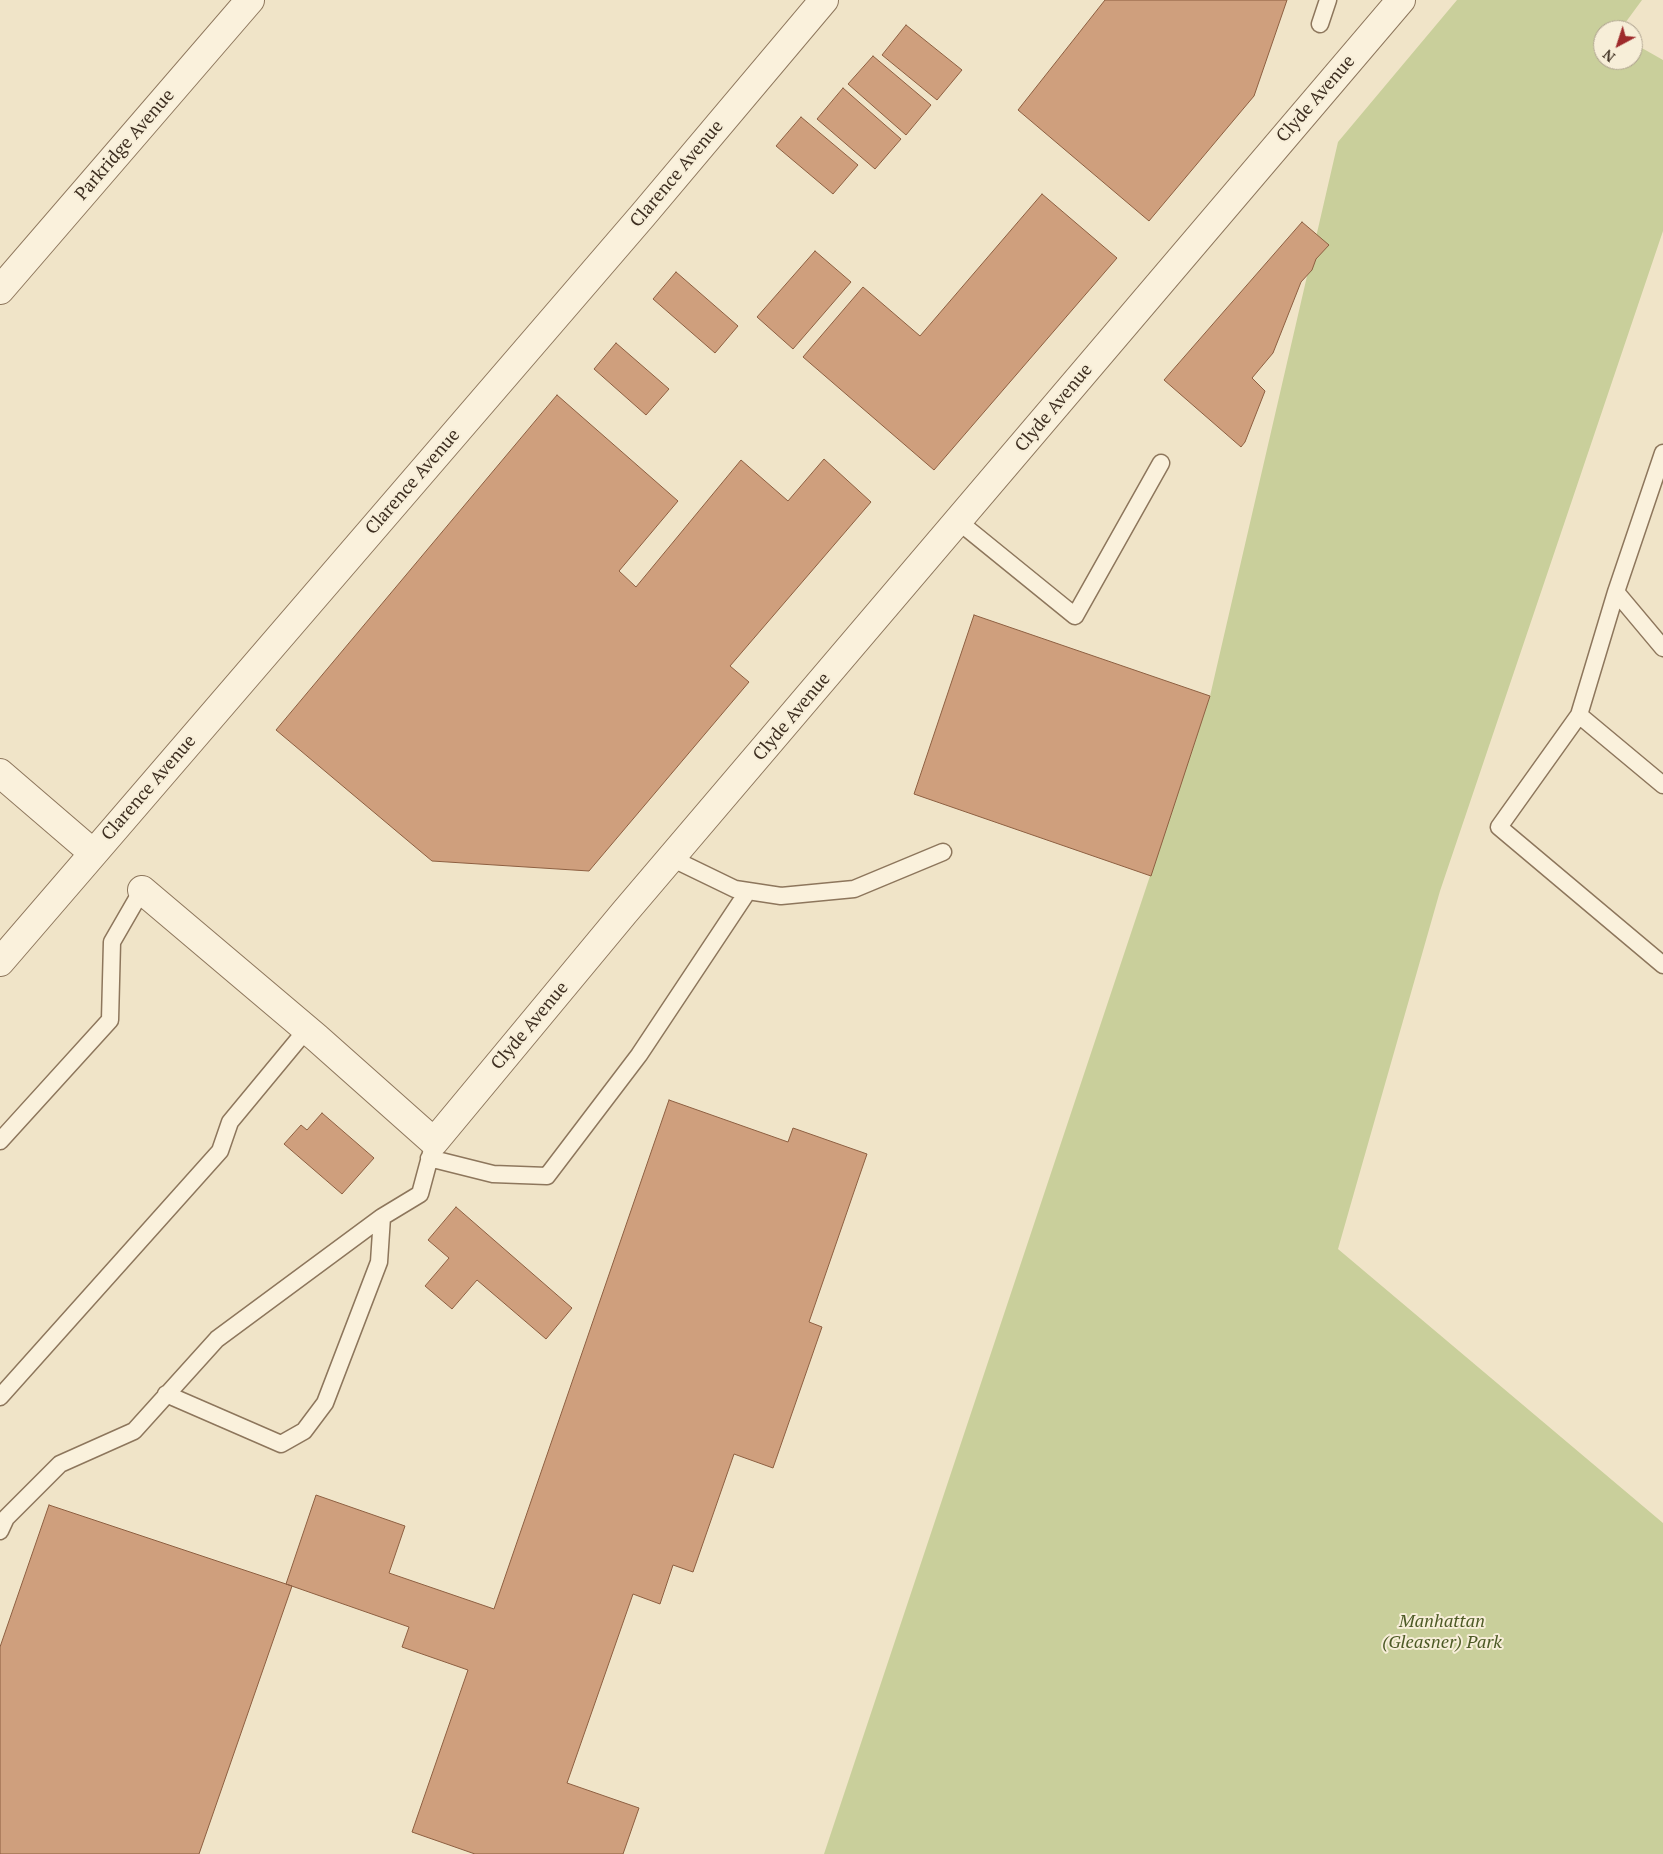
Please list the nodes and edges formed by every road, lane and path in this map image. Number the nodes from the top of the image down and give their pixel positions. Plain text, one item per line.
1 (250, 0) edge
2 (824, 0) edge
3 (1328, 0) edge
4 (1402, 0) edge
5 (1320, 24) dead end
6 (0, 290) edge
7 (1663, 453) edge
8 (1161, 463) dead end
9 (958, 521) junction
10 (1616, 592) junction
11 (1663, 648) edge
12 (1579, 715) junction
13 (0, 773) edge
14 (1663, 785) edge
15 (943, 852) dead end
16 (93, 853) junction
17 (671, 858) junction
18 (142, 890) joint
19 (748, 891) junction
20 (0, 962) edge
21 (1663, 965) edge
22 (307, 1029) junction
23 (0, 1141) edge
24 (431, 1150) junction
25 (382, 1217) junction
26 (166, 1394) junction
27 (0, 1397) edge
28 (0, 1531) edge

1 - 6 street, Parkridge Avenue
2 - 16 street, Clarence Avenue
3 - 5 lane
4 - 9 street, Clyde Avenue
7 - 10 lane
8 - 9 lane
9 - 17 street, Clyde Avenue
10 - 11 lane
10 - 12 lane
12 - 14 lane
12 - 21 lane
13 - 16 street
15 - 19 lane
16 - 20 street, Clarence Avenue
17 - 19 lane
17 - 24 street, Clyde Avenue
18 - 22 street
18 - 23 lane
19 - 24 lane
22 - 24 street
22 - 27 lane
24 - 25 lane
25 - 26 lane
25 - 26 lane
26 - 28 lane

